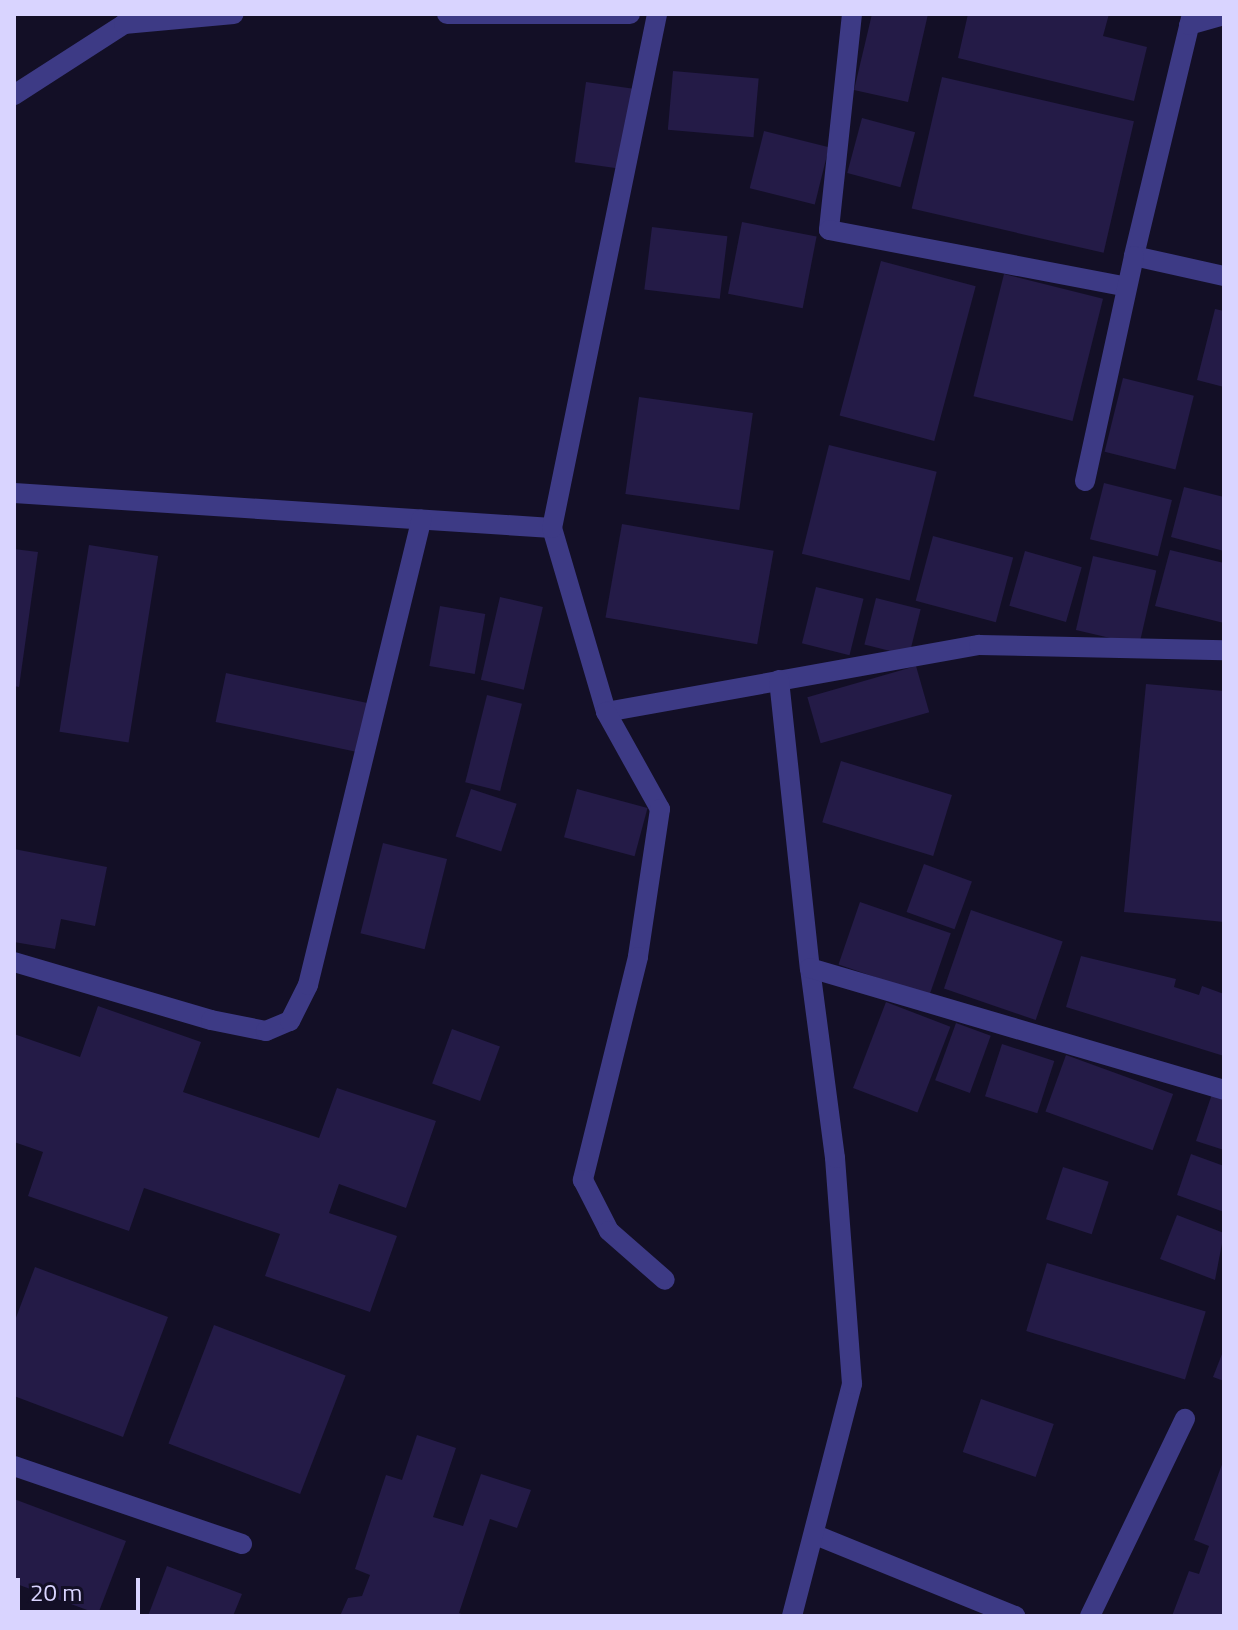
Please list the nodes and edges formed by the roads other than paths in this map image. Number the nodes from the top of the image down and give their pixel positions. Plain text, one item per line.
1 (234, 14) edge
2 (447, 14) edge
3 (630, 14) edge
4 (657, 14) edge
5 (852, 14) edge
6 (1224, 15) edge
7 (126, 19) edge
8 (1191, 19) edge
9 (14, 95) edge
10 (1134, 256) junction
11 (1224, 276) edge
12 (1127, 287) junction
13 (1085, 481) dead end
14 (14, 493) edge
15 (421, 520) junction
16 (552, 528) junction
17 (1224, 650) edge
18 (779, 680) junction
19 (606, 712) junction
20 (14, 962) edge
21 (810, 968) junction
22 (1224, 1090) edge
23 (665, 1280) dead end
24 (1185, 1419) dead end
25 (14, 1466) edge
26 (818, 1536) junction
27 (242, 1544) dead end
28 (792, 1616) edge
29 (1015, 1616) edge
30 (1090, 1616) edge

1 - 7 street
2 - 3 street
4 - 16 street
5 - 12 street
6 - 8 street
7 - 9 street
8 - 10 street
10 - 11 street
10 - 12 street
12 - 13 street
14 - 15 street
15 - 16 street
15 - 20 street
16 - 19 street
17 - 18 street
18 - 19 street
18 - 21 street
19 - 23 street
21 - 22 street
21 - 26 street
24 - 30 street
25 - 27 street
26 - 28 street
26 - 29 street

